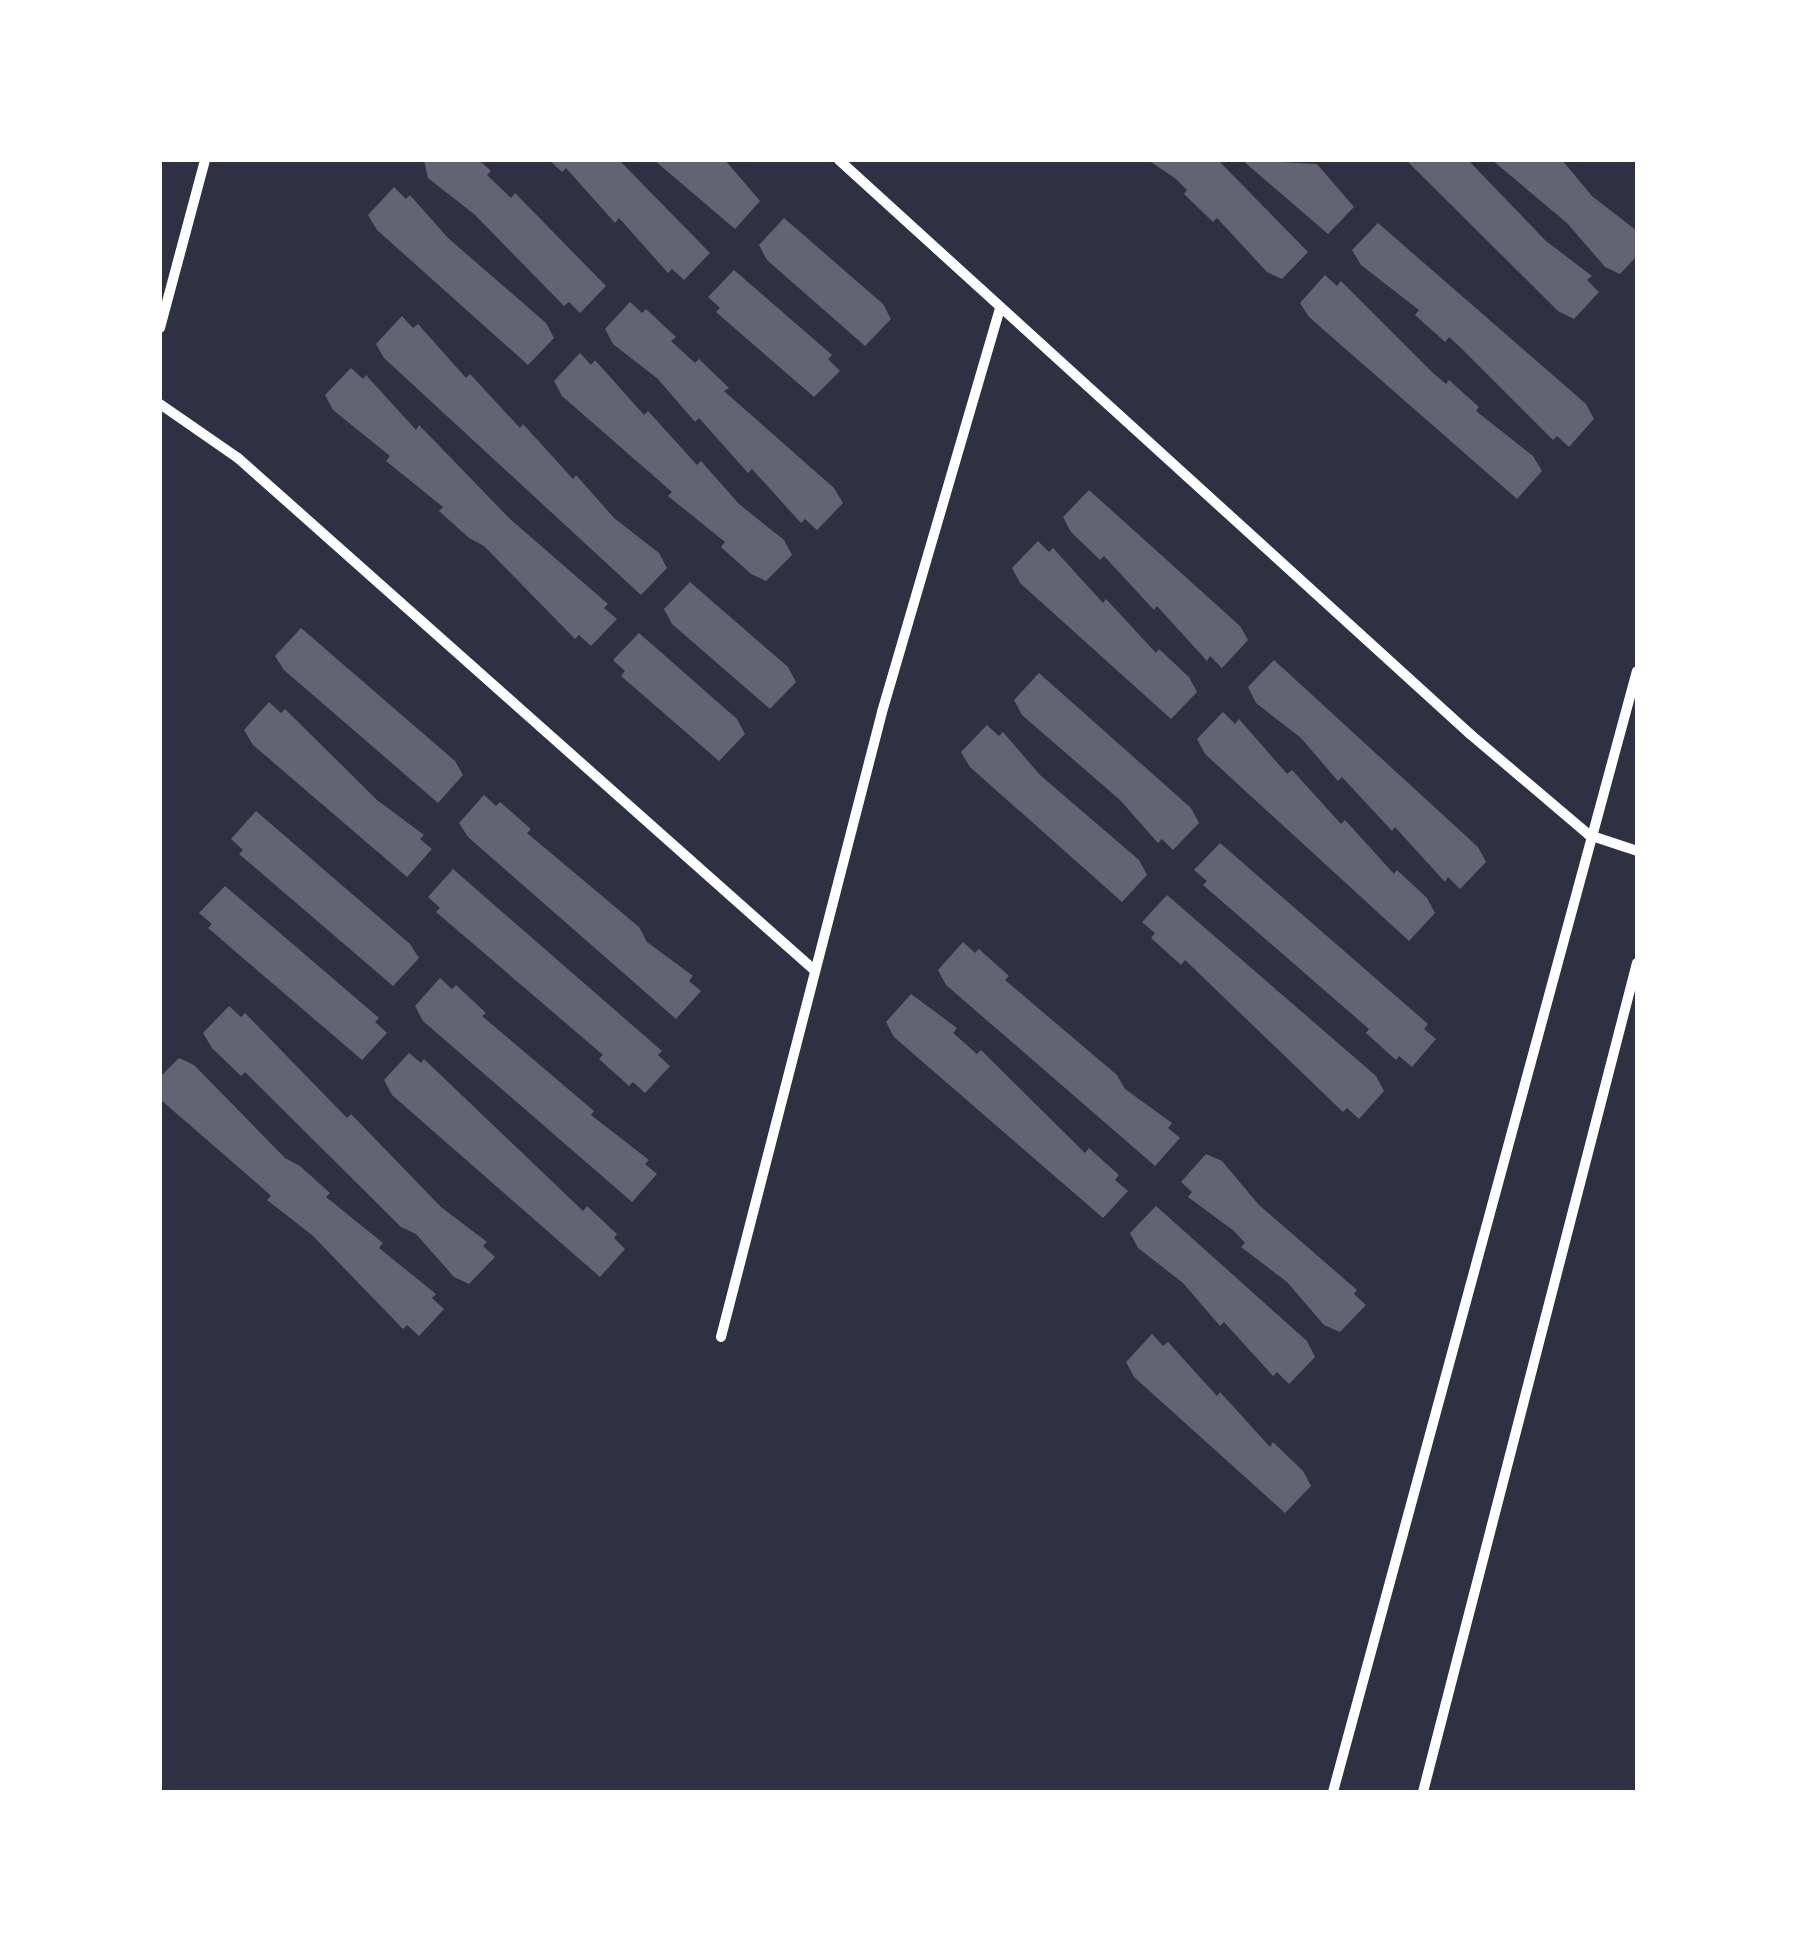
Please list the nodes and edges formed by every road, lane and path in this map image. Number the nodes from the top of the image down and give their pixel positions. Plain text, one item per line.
1 (205, 160) edge
2 (838, 160) edge
3 (1000, 308) junction
4 (160, 328) edge
5 (160, 404) edge
6 (1637, 671) edge
7 (1589, 835) junction
8 (1637, 851) edge
9 (1637, 963) edge
10 (812, 969) junction
11 (721, 1336) dead end
12 (1333, 1792) edge
13 (1423, 1792) edge

1 - 4 street
2 - 3 street
3 - 7 street
3 - 10 street
5 - 10 street
6 - 7 street
7 - 8 street
7 - 12 street
9 - 13 street
10 - 11 street

